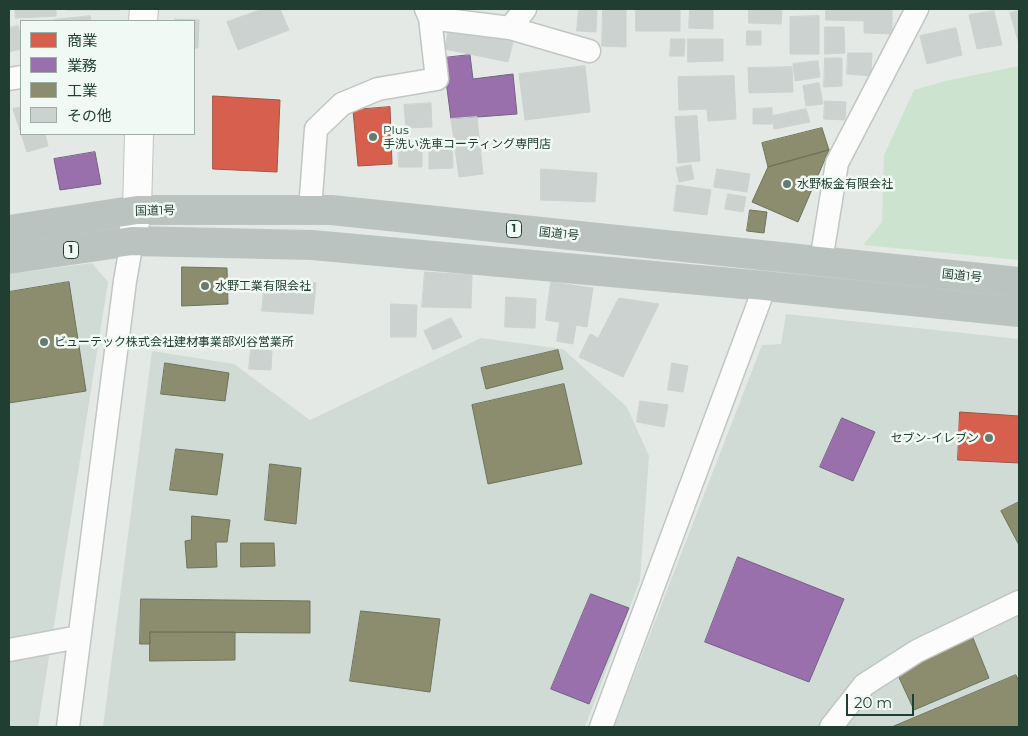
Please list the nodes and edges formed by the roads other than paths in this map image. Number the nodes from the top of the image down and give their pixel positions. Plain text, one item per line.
1 (525, 9) edge
2 (917, 9) edge
3 (428, 13) edge
4 (510, 28) junction
5 (589, 51) dead end
6 (139, 135) edge
7 (137, 210) junction
8 (310, 210) junction
9 (9, 230) edge
10 (132, 241) junction
11 (9, 259) edge
12 (821, 261) junction
13 (1019, 282) edge
14 (765, 286) junction
15 (1019, 312) edge
16 (1019, 602) edge
17 (79, 637) junction
18 (9, 650) edge
19 (68, 727) edge
20 (601, 727) edge
21 (831, 727) edge

1 - 4 street
2 - 12 street
3 - 4 street
3 - 8 street
4 - 5 street
6 - 7 street
7 - 8 highway, 国道1号 / 1
7 - 9 highway, 国道1号 / 1
7 - 10 street
8 - 12 highway, 国道1号 / 1
10 - 11 highway, 1
10 - 14 highway, 1
10 - 17 street
12 - 13 highway, 国道1号 / 1
14 - 15 highway, 1
14 - 20 street
16 - 21 street
17 - 18 street
17 - 19 street

